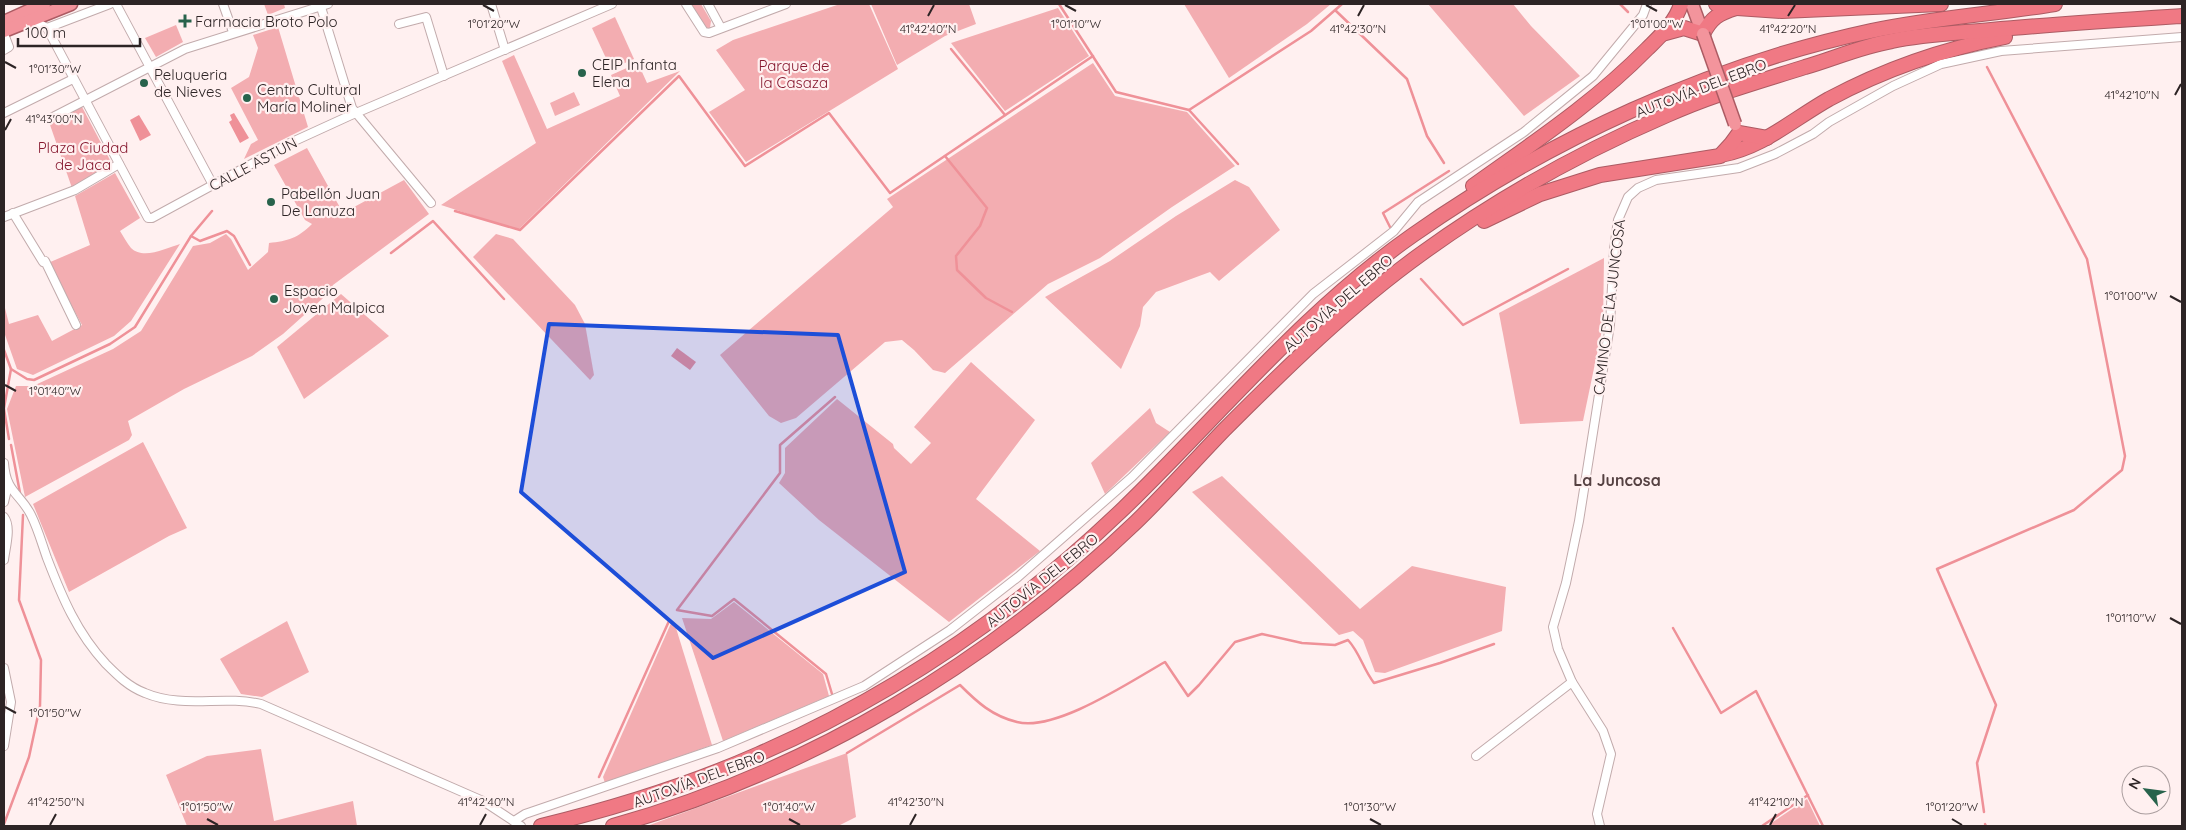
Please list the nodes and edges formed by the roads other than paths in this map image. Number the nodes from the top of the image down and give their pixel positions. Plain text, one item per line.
1 (44, 4) edge
2 (71, 4) edge
3 (110, 4) edge
4 (116, 4) edge
5 (223, 4) edge
6 (323, 4) edge
7 (491, 4) edge
8 (612, 4) edge
9 (686, 4) edge
10 (708, 4) edge
11 (786, 4) edge
12 (1647, 4) edge
13 (1681, 4) edge
14 (1692, 4) edge
15 (1716, 4) edge
16 (1941, 4) edge
17 (2055, 4) edge
18 (1736, 8) junction
19 (2182, 16) edge
20 (31, 19) junction
21 (4, 22) edge
22 (2072, 23) junction
23 (399, 24) dead end
24 (47, 28) junction
25 (721, 28) junction
26 (4, 32) edge
27 (233, 32) junction
28 (1662, 34) junction
29 (1703, 34) junction
30 (2182, 37) edge
31 (4, 50) edge
32 (504, 50) junction
33 (151, 68) junction
34 (444, 76) junction
35 (74, 79) junction
36 (86, 102) junction
37 (4, 113) edge
38 (356, 113) junction
39 (49, 119) dead end
40 (1737, 129) junction
41 (1767, 138) junction
42 (1744, 149) junction
43 (1720, 156) junction
44 (119, 164) junction
45 (1750, 164) junction
46 (213, 185) junction
47 (431, 203) dead end
48 (13, 214) junction
49 (4, 217) edge
50 (1412, 235) junction
51 (1408, 264) junction
52 (76, 325) dead end
53 (4, 463) edge
54 (8, 484) junction
55 (4, 502) edge
56 (4, 517) edge
57 (4, 560) edge
58 (4, 668) edge
59 (1572, 682) junction
60 (4, 746) edge
61 (1476, 756) dead end
62 (518, 824) edge
63 (541, 826) edge
64 (613, 826) edge
65 (1600, 826) edge

1 - 21 highway
2 - 20 highway
3 - 24 street
4 - 33 street
5 - 27 street
6 - 27 street
6 - 38 street
7 - 32 street
8 - 32 street, CALLE ASTUN
9 - 25 street
10 - 25 street
11 - 25 street
12 - 62 street
13 - 28 highway
14 - 29 highway
15 - 18 highway
16 - 18 highway
17 - 50 highway, AUTOVÍA DEL EBRO
18 - 29 highway
19 - 22 highway, AUTOVÍA DEL EBRO
20 - 24 street
20 - 26 highway
22 - 41 highway
22 - 51 highway, AUTOVÍA DEL EBRO
23 - 34 street
24 - 35 street
26 - 31 street
27 - 33 street
28 - 29 highway
28 - 50 highway
29 - 40 highway, bridge
30 - 45 street, CAMINO DE LA JUNCOSA
32 - 34 street, CALLE ASTUN
33 - 36 street
33 - 46 street
34 - 38 street, CALLE ASTUN
35 - 36 street
35 - 37 street
36 - 39 street
36 - 44 street
38 - 46 street, CALLE ASTUN
38 - 47 street
40 - 41 highway
40 - 42 highway
40 - 43 highway
41 - 42 highway
42 - 43 highway
42 - 45 street
43 - 51 highway
44 - 46 street, CALLE ASTUN
44 - 48 street
45 - 59 street, CAMINO DE LA JUNCOSA
48 - 49 street
48 - 52 street
50 - 63 highway, AUTOVÍA DEL EBRO
51 - 64 highway, AUTOVÍA DEL EBRO
53 - 54 street
54 - 55 street
54 - 62 street
56 - 57 street
58 - 60 street
59 - 61 street
59 - 65 street, CAMINO DE LA JUNCOSA

